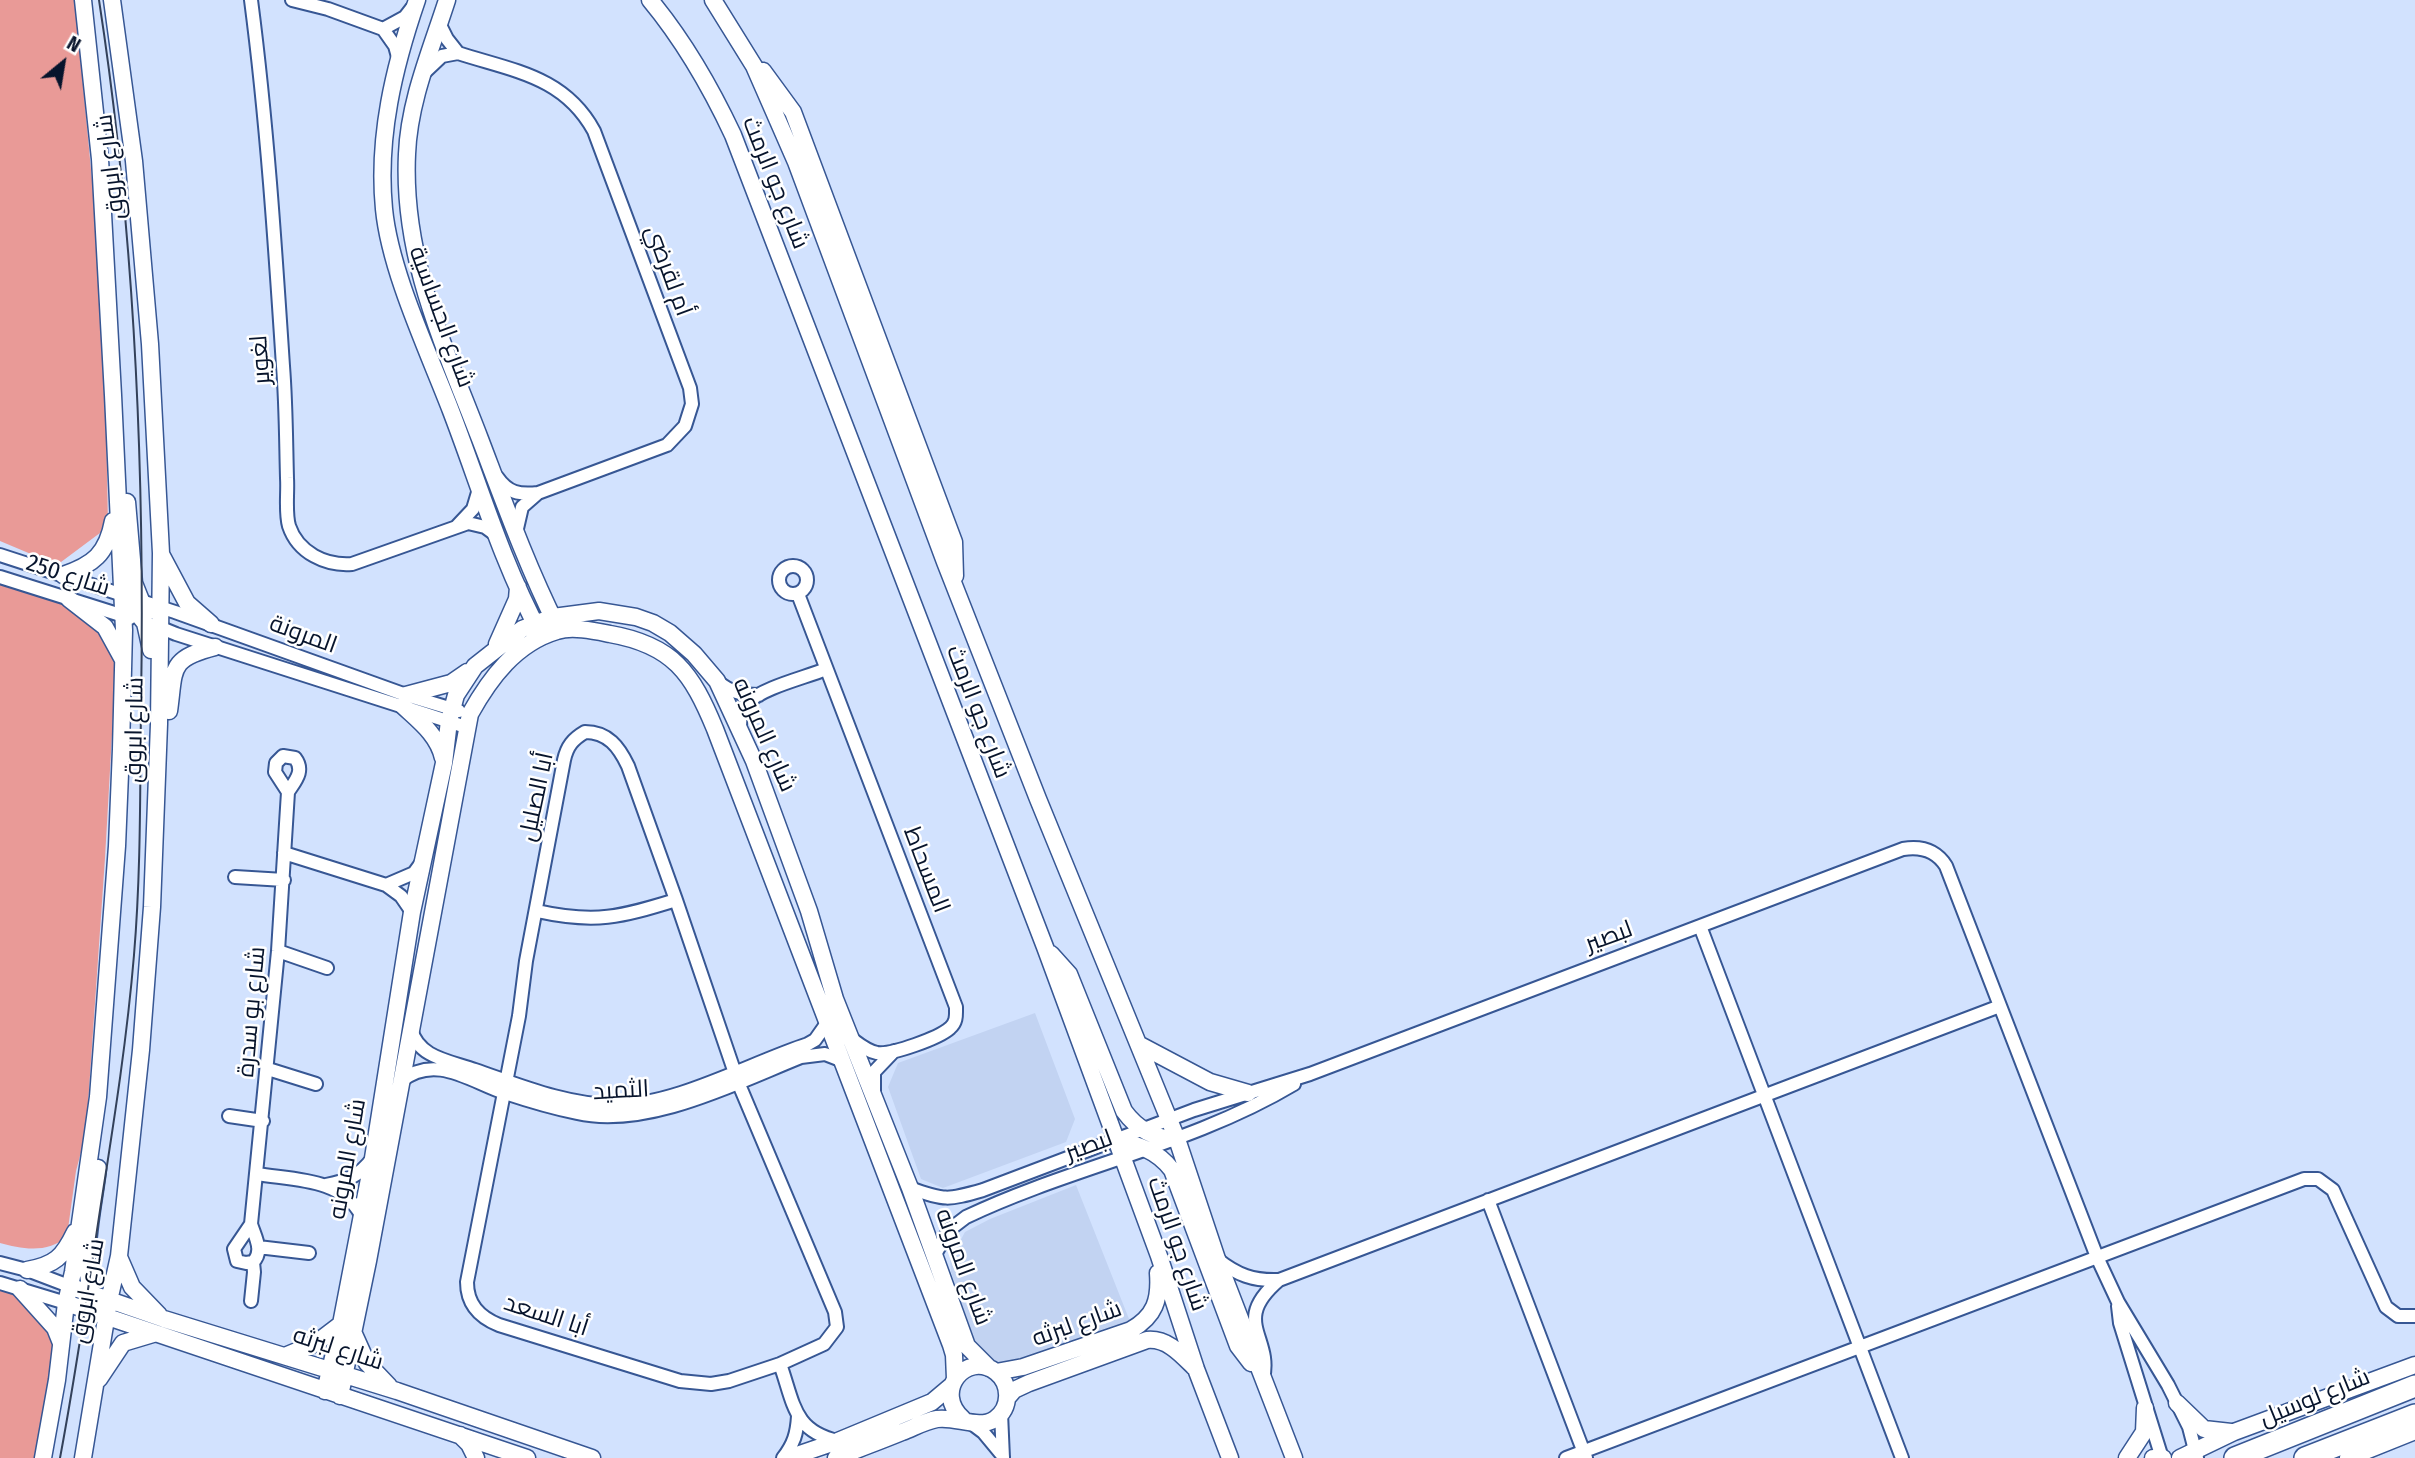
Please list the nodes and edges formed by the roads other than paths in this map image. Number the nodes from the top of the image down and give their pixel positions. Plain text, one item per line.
1 (83, 0) edge
2 (112, 0) edge
3 (265, 0) edge
4 (292, 0) edge
5 (650, 0) edge
6 (713, 0) edge
7 (251, 1) edge
8 (417, 1) edge
9 (329, 4) edge
10 (441, 9) edge
11 (383, 29) junction
12 (458, 53) junction
13 (398, 57) junction
14 (422, 75) junction
15 (493, 472) junction
16 (116, 481) junction
17 (479, 485) junction
18 (538, 493) junction
19 (117, 505) junction
20 (457, 526) junction
21 (516, 534) junction
22 (499, 537) junction
23 (161, 553) junction
24 (0, 555) edge
25 (63, 575) junction
26 (0, 577) edge
27 (518, 584) junction
28 (541, 587) junction
29 (798, 593) dead end
30 (122, 594) junction
31 (69, 599) junction
32 (140, 601) junction
33 (159, 607) junction
34 (587, 612) junction
35 (124, 616) junction
36 (556, 623) junction
37 (211, 624) junction
38 (152, 625) junction
39 (539, 631) junction
40 (215, 647) junction
41 (495, 648) junction
42 (122, 659) junction
43 (475, 666) junction
44 (826, 669) junction
45 (717, 681) junction
46 (759, 695) junction
47 (404, 700) junction
48 (451, 715) junction
49 (468, 720) junction
50 (159, 724) junction
51 (740, 736) junction
52 (444, 763) junction
53 (158, 764) junction
54 (288, 792) dead end
55 (284, 853) junction
56 (422, 862) junction
57 (235, 877) dead end
58 (284, 880) junction
59 (386, 885) junction
60 (676, 900) junction
61 (537, 911) junction
62 (412, 912) junction
63 (1700, 926) junction
64 (1045, 947) junction
65 (278, 951) junction
66 (327, 968) dead end
67 (2000, 1006) junction
68 (827, 1023) junction
69 (410, 1028) junction
70 (852, 1039) junction
71 (1140, 1045) junction
72 (894, 1051) junction
73 (843, 1061) junction
74 (268, 1069) junction
75 (1310, 1074) junction
76 (736, 1077) junction
77 (401, 1081) junction
78 (316, 1084) dead end
79 (504, 1086) junction
80 (1248, 1093) junction
81 (874, 1095) junction
82 (1764, 1095) junction
83 (98, 1097) junction
84 (229, 1116) dead end
85 (1169, 1119) junction
86 (262, 1121) junction
87 (1144, 1129) junction
88 (1114, 1139) junction
89 (1177, 1139) junction
90 (1147, 1148) junction
91 (1122, 1156) junction
92 (373, 1158) junction
93 (257, 1174) junction
94 (326, 1185) junction
95 (910, 1188) junction
96 (1488, 1200) junction
97 (361, 1214) junction
98 (80, 1223) junction
99 (251, 1224) junction
100 (258, 1247) junction
101 (309, 1253) dead end
102 (119, 1256) junction
103 (934, 1256) junction
104 (1159, 1256) junction
105 (2097, 1257) junction
106 (1217, 1259) junction
107 (253, 1262) junction
108 (0, 1264) edge
109 (27, 1270) junction
110 (1279, 1280) junction
111 (0, 1283) edge
112 (69, 1286) junction
113 (20, 1289) junction
114 (92, 1294) junction
115 (251, 1301) dead end
116 (66, 1303) junction
117 (2118, 1303) junction
118 (102, 1310) junction
119 (2415, 1316) edge
120 (164, 1319) junction
121 (348, 1329) junction
122 (153, 1334) junction
123 (61, 1343) junction
124 (1859, 1347) junction
125 (285, 1356) junction
126 (780, 1364) junction
127 (2415, 1365) edge
128 (1196, 1369) junction
129 (992, 1370) junction
130 (337, 1372) junction
131 (1263, 1379) junction
132 (953, 1383) junction
133 (2415, 1386) edge
134 (94, 1388) junction
135 (397, 1391) junction
136 (332, 1394) junction
137 (1007, 1397) junction
138 (2176, 1403) junction
139 (2145, 1408) junction
140 (1001, 1413) junction
141 (2415, 1415) edge
142 (798, 1416) junction
143 (967, 1421) junction
144 (506, 1430) junction
145 (2415, 1431) edge
146 (2234, 1432) junction
147 (458, 1434) junction
148 (87, 1437) junction
149 (838, 1441) junction
150 (499, 1453) edge
151 (1585, 1455) edge
152 (2190, 1456) edge
153 (1003, 1457) edge
154 (43, 1458) edge
155 (83, 1458) edge
156 (476, 1458) edge
157 (527, 1458) edge
158 (593, 1458) edge
159 (785, 1458) edge
160 (836, 1458) edge
161 (1230, 1458) edge
162 (1294, 1458) edge
163 (1566, 1458) edge
164 (1902, 1458) edge
165 (2127, 1458) edge
166 (2146, 1458) edge
167 (2153, 1458) edge
168 (2162, 1458) edge
169 (2235, 1458) edge
170 (2305, 1458) edge
171 (2348, 1458) edge

1 - 16 street, شارع ابروق
2 - 23 street, شارع ابروق
3 - 7 street, لغوير
4 - 9 street
5 - 64 street, شارع جو الرمث
6 - 71 street, شارع جو الرمث
7 - 20 street, لغوير
8 - 11 street
8 - 13 street, شارع الجساسية
9 - 11 street
10 - 12 street
10 - 14 street, شارع الجساسية
11 - 13 street
12 - 14 street
12 - 18 street, أم لقرضي
13 - 17 street, شارع الجساسية
14 - 15 street, شارع الجساسية
15 - 18 street, أم لقرضي
15 - 21 street, شارع الجساسية
16 - 19 street, شارع ابروق
16 - 32 street
17 - 20 street
17 - 22 street, شارع الجساسية
18 - 21 street
19 - 25 street
19 - 30 street, شارع ابروق
20 - 22 street, لغوير
21 - 28 street, شارع الجساسية
22 - 27 street, شارع الجساسية
23 - 33 street, شارع ابروق
23 - 37 street
24 - 25 street, شارع 250
25 - 30 street, شارع 250
26 - 31 street, شارع 250
27 - 39 street, شارع الجساسية
27 - 41 street
28 - 34 street
28 - 36 street, شارع الجساسية
29 - 44 street, المسحاط
30 - 32 street, المرونة
30 - 35 street, شارع ابروق
30 - 38 street
31 - 35 street, شارع 250
31 - 42 street
32 - 33 street, المرونة
32 - 38 street
33 - 37 street, المرونة
33 - 38 street, شارع ابروق
34 - 36 street, شارع المرونه
34 - 45 street, شارع المرونه
35 - 38 street, المرونة
35 - 42 street, شارع ابروق
36 - 39 street, شارع المرونه
36 - 68 street, شارع المرونه
37 - 47 street, المرونة
38 - 40 street, المرونة
38 - 50 street, شارع ابروق
38 - 53 street
39 - 41 street, شارع المرونه
39 - 49 street, شارع المرونه
40 - 47 street, المرونة
40 - 50 street
41 - 43 street, شارع المرونه
42 - 83 street, شارع ابروق
43 - 47 street
43 - 48 street, شارع المرونه
44 - 46 street
44 - 72 street, المسحاط
45 - 46 street
45 - 51 street, شارع المرونه
46 - 51 street
47 - 48 street, المرونة
47 - 52 street
48 - 49 street, المرونة
48 - 52 street, شارع المرونه
49 - 69 street, شارع المرونه
50 - 53 street, شارع ابروق
51 - 70 street, شارع المرونه
52 - 56 street, شارع المرونه
53 - 102 street, شارع ابروق
54 - 55 street, شارع بو سدرة
55 - 58 street, شارع بو سدرة
55 - 59 street
56 - 59 street
56 - 62 street, شارع المرونه
57 - 58 street
58 - 65 street, شارع بو سدرة
59 - 62 street
60 - 61 street
60 - 61 street, أبا الصليل
60 - 76 street, أبا الصليل
61 - 79 street, أبا الصليل
62 - 92 street, شارع المرونه
63 - 67 street, لبصير
63 - 75 street, لبصير
63 - 82 street
64 - 87 street
64 - 88 street, شارع جو الرمث
65 - 66 street
65 - 74 street, شارع بو سدرة
67 - 82 street
67 - 105 street
68 - 73 street, شارع المرونه
68 - 76 street, الثميد
69 - 77 street, شارع المرونه
69 - 79 street, الثميد
70 - 72 street
70 - 81 street, شارع المرونه
71 - 80 street
71 - 85 street, شارع جو الرمث
72 - 81 street
73 - 76 street, الثميد
73 - 132 street, شارع المرونه
74 - 78 street
74 - 86 street, شارع بو سدرة
75 - 80 street, لبصير
75 - 89 street, لبصير
76 - 79 street, الثميد
76 - 126 street, أبا السعد
77 - 79 street, الثميد
77 - 121 street, شارع المرونه
79 - 126 street, أبا السعد
80 - 85 street, لبصير
81 - 95 street, شارع المرونه
82 - 96 street
82 - 124 street
83 - 98 street, شارع ابروق
83 - 114 street
84 - 86 street
85 - 87 street, لبصير
85 - 89 street, شارع جو الرمث
86 - 93 street, شارع بو سدرة
87 - 88 street, لبصير
87 - 89 street
88 - 90 street
88 - 91 street, شارع جو الرمث
88 - 95 street, لبصير
89 - 90 street, لبصير
89 - 106 street, شارع جو الرمث
90 - 91 street, لبصير
90 - 131 street
91 - 103 street, لبصير
91 - 104 street, شارع جو الرمث
92 - 94 street
92 - 97 street, شارع المرونه
93 - 94 street
93 - 99 street, شارع بو سدرة
94 - 97 street
95 - 103 street, شارع المرونه
96 - 110 street
96 - 151 street
97 - 121 street, شارع المرونه
98 - 109 street
98 - 112 street, شارع ابروق
99 - 100 street, شارع بو سدرة
99 - 107 street, شارع بو سدرة
100 - 101 street
100 - 107 street
102 - 118 street, شارع ابروق
102 - 120 street
103 - 129 street, شارع المرونه
104 - 128 street, شارع جو الرمث
104 - 129 street, شارع لبرثه
105 - 117 street
105 - 119 street
105 - 124 street
106 - 110 street
106 - 131 street, شارع جو الرمث
107 - 115 street
108 - 109 street
109 - 112 street
110 - 131 street
111 - 113 street
112 - 114 street
112 - 116 street, شارع ابروق
112 - 118 street
113 - 116 street
113 - 123 street
114 - 118 street
116 - 118 street, شارع لبرثه
116 - 123 street, شارع ابروق
117 - 138 street
117 - 139 street
118 - 120 street, شارع لبرثه
118 - 122 street, شارع لبرثه
118 - 134 street, شارع ابروق
118 - 148 street
120 - 125 street, شارع لبرثه
121 - 125 street
121 - 130 street, شارع المرونه
121 - 135 street
122 - 134 street
122 - 136 street, شارع لبرثه
123 - 154 street, شارع ابروق
124 - 151 street
124 - 164 street
125 - 130 street, شارع لبرثه
126 - 142 street
127 - 146 street, شارع لوسيل
128 - 137 street, شارع لبرثه
128 - 161 street, شارع جو الرمث
129 - 132 street
129 - 137 street
130 - 135 street, شارع لبرثه
130 - 136 street, شارع المرونه
131 - 162 street, شارع جو الرمث
132 - 143 street
132 - 149 street
133 - 169 highway, شارع لوسيل
134 - 148 street, شارع ابروق
135 - 144 street, شارع لبرثه
136 - 147 street, شارع لبرثه
137 - 140 street
138 - 146 street
138 - 152 street
139 - 165 street
139 - 168 street
140 - 143 street
140 - 153 street
141 - 170 highway
142 - 149 street
142 - 159 street
143 - 153 street
143 - 160 street
144 - 150 street
144 - 158 street, شارع لبرثه
145 - 171 street
146 - 152 street, شارع لوسيل
147 - 150 street, شارع لبرثه
147 - 156 street
148 - 155 street, شارع ابروق
149 - 159 street
150 - 157 street, شارع لبرثه
151 - 163 street
166 - 167 street
167 - 168 street

